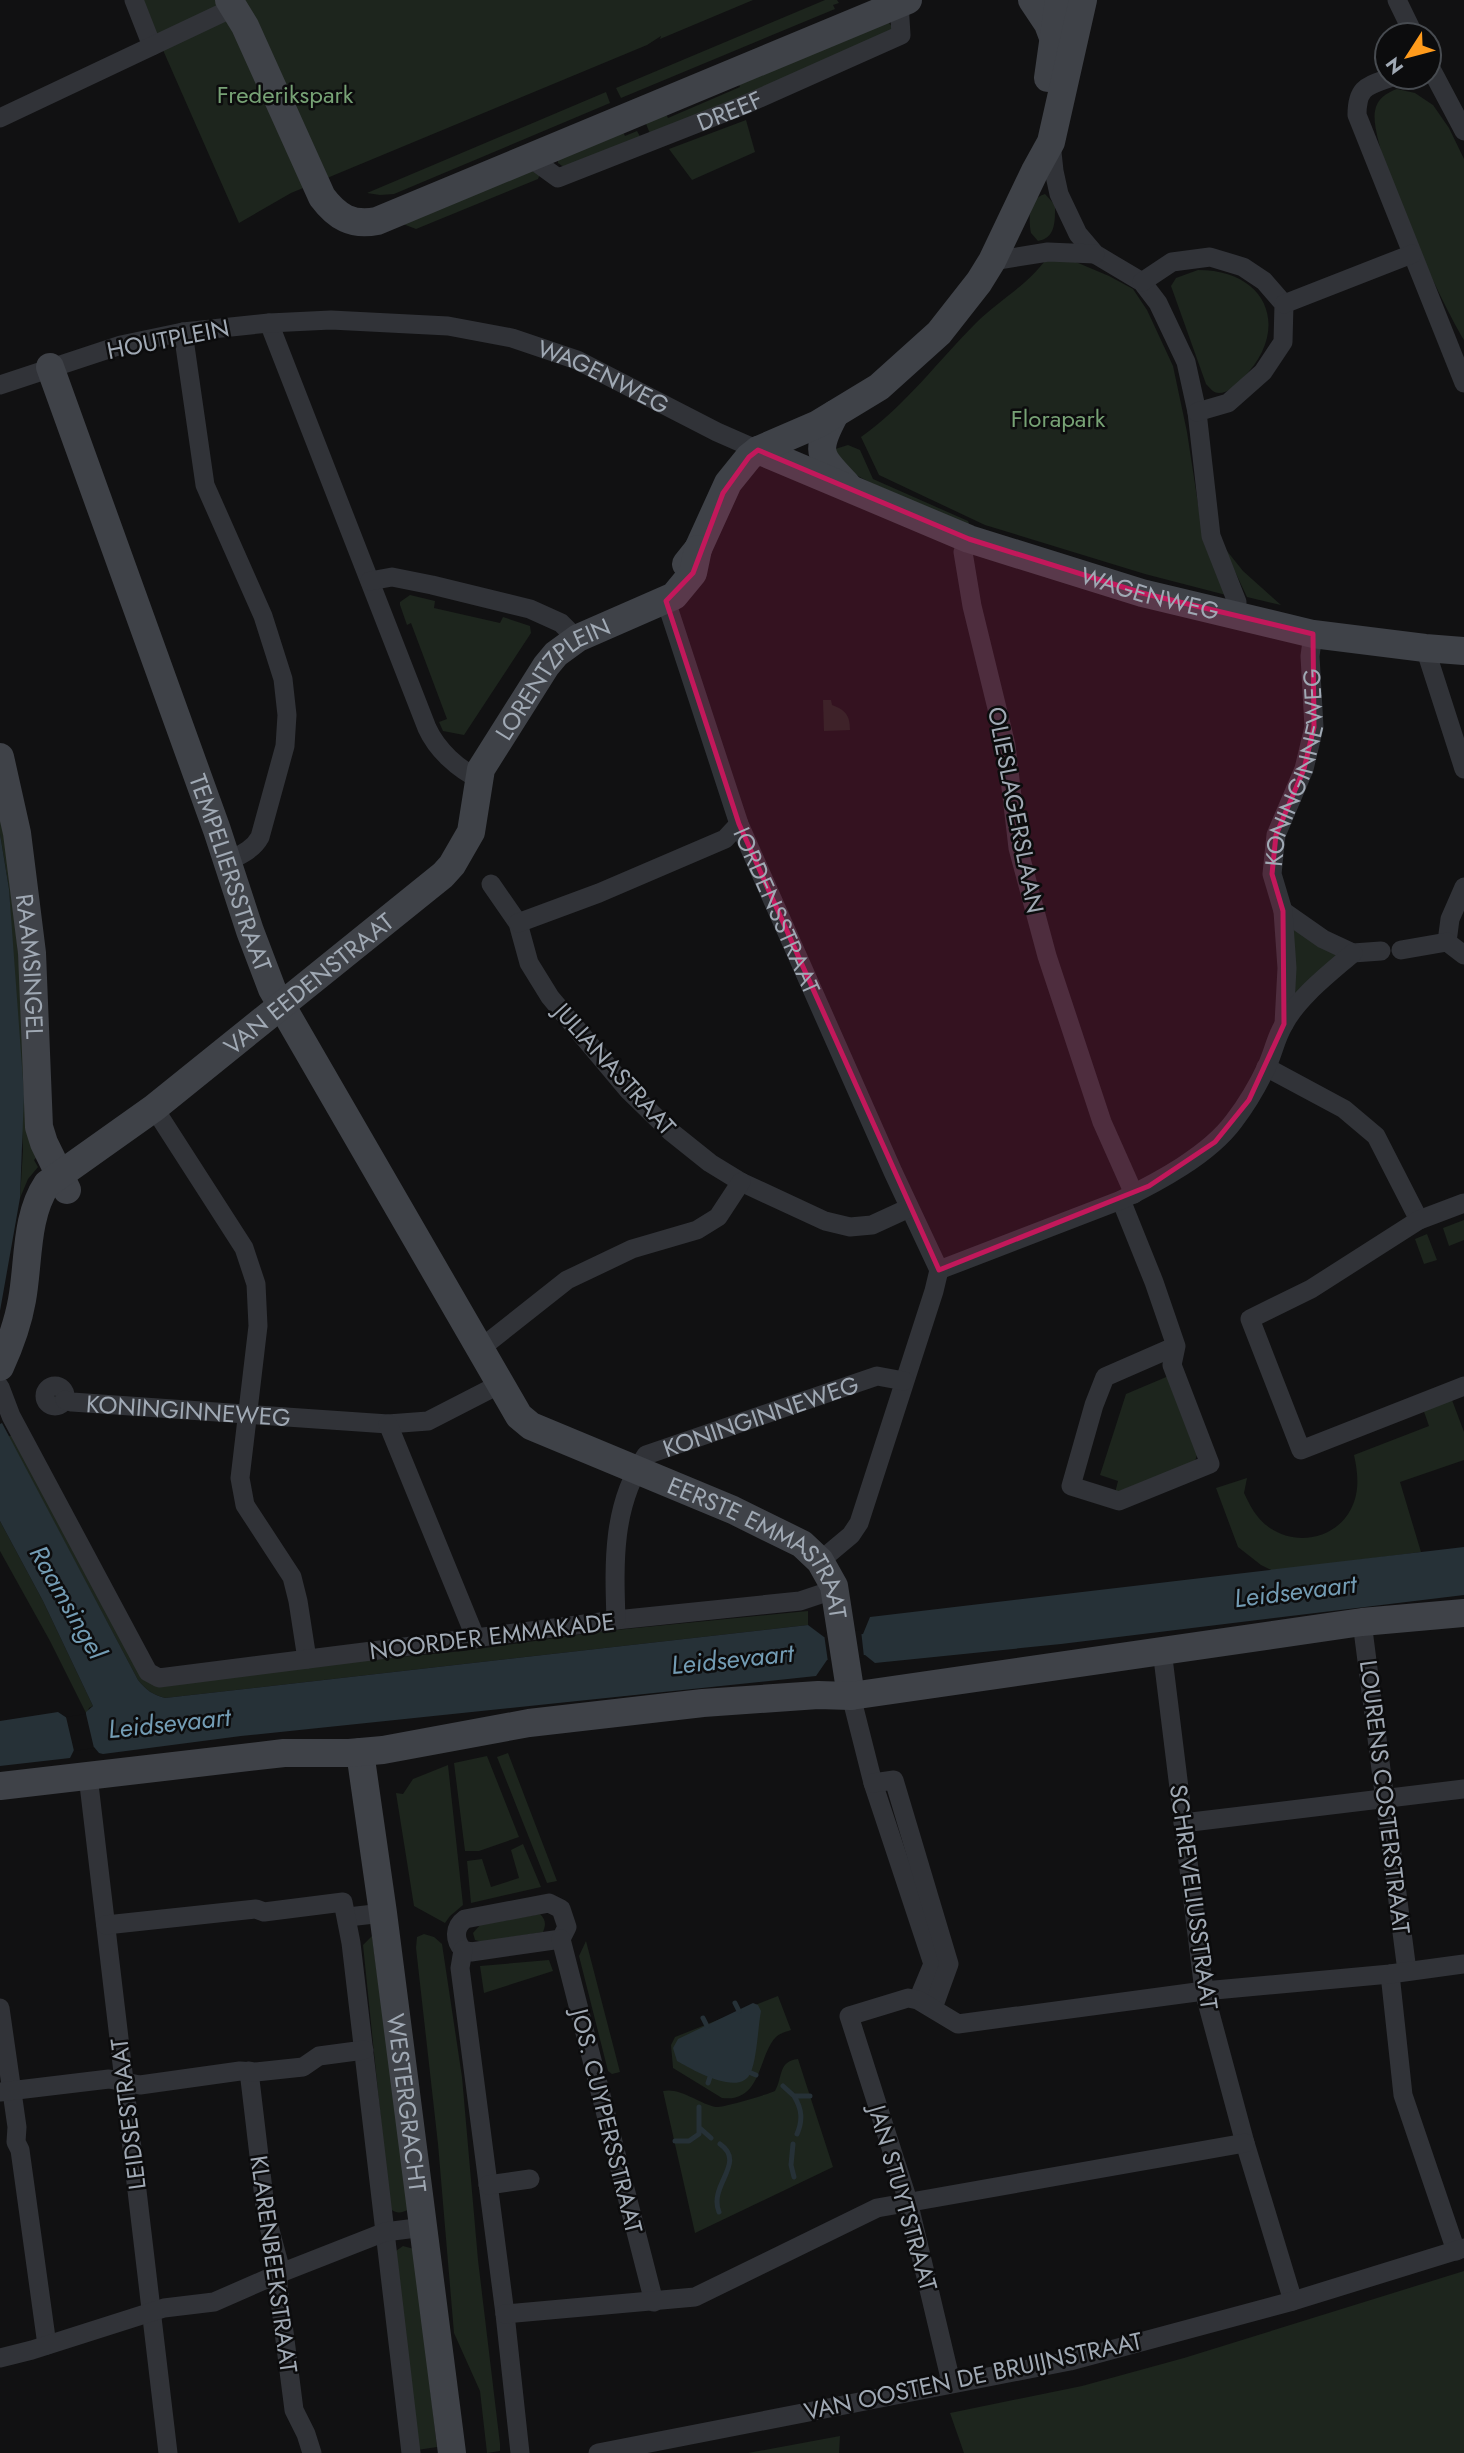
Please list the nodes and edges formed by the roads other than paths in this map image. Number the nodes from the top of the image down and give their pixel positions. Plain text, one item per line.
1 (134, 0) edge
2 (1032, 0) edge
3 (1059, 0) edge
4 (1083, 0) edge
5 (1396, 0) edge
6 (904, 2) edge
7 (230, 3) edge
8 (1407, 21) edge
9 (1054, 40) junction
10 (152, 46) junction
11 (1373, 84) edge
12 (1443, 91) edge
13 (0, 118) edge
14 (1464, 131) edge
15 (1051, 142) junction
16 (1035, 171) junction
17 (1095, 254) junction
18 (1412, 254) junction
19 (992, 261) junction
20 (1142, 282) junction
21 (1284, 304) junction
22 (342, 320) joint
23 (269, 323) junction
24 (183, 332) junction
25 (50, 367) junction
26 (1464, 383) edge
27 (0, 385) edge
28 (1197, 412) junction
29 (835, 414) junction
30 (758, 450) junction
31 (849, 488) junction
32 (969, 539) junction
33 (370, 581) junction
34 (664, 595) junction
35 (1236, 617) junction
36 (568, 630) junction
37 (1313, 635) junction
38 (1425, 648) junction
39 (1464, 650) edge
40 (0, 757) edge
41 (1464, 769) edge
42 (473, 776) junction
43 (739, 824) junction
44 (227, 862) junction
45 (491, 884) dead end
46 (1464, 887) edge
47 (1283, 911) junction
48 (518, 923) junction
49 (1447, 942) junction
50 (1353, 953) junction
51 (1464, 955) edge
52 (280, 1005) junction
53 (1284, 1024) junction
54 (1266, 1067) junction
55 (154, 1108) junction
56 (63, 1182) junction
57 (741, 1182) junction
58 (1127, 1197) junction
59 (1464, 1203) edge
60 (909, 1208) junction
61 (1419, 1220) junction
62 (939, 1270) junction
63 (1176, 1346) junction
64 (481, 1348) junction
65 (0, 1367) edge
66 (0, 1381) edge
67 (904, 1381) junction
68 (502, 1383) junction
69 (1464, 1386) edge
70 (0, 1387) edge
71 (65, 1400) dead end
72 (248, 1414) junction
73 (388, 1424) junction
74 (635, 1471) junction
75 (820, 1561) junction
76 (834, 1586) junction
77 (1464, 1612) edge
78 (617, 1620) junction
79 (1362, 1622) junction
80 (476, 1639) junction
81 (1162, 1650) junction
82 (307, 1659) junction
83 (851, 1696) junction
84 (355, 1752) junction
85 (88, 1776) junction
86 (0, 1786) edge
87 (1464, 1789) edge
88 (1385, 1800) junction
89 (1183, 1823) junction
90 (340, 1908) junction
91 (383, 1913) junction
92 (106, 1925) junction
93 (561, 1939) junction
94 (463, 1951) junction
95 (1464, 1964) edge
96 (1398, 1973) junction
97 (1204, 1991) junction
98 (925, 2004) junction
99 (0, 2008) edge
100 (364, 2050) junction
101 (249, 2071) junction
102 (124, 2083) junction
103 (6, 2091) edge
104 (1245, 2143) junction
105 (530, 2179) dead end
106 (488, 2185) junction
107 (908, 2201) junction
108 (424, 2227) junction
109 (385, 2232) junction
110 (1460, 2249) edge
111 (278, 2274) junction
112 (1293, 2301) junction
113 (654, 2302) junction
114 (151, 2312) junction
115 (505, 2314) junction
116 (47, 2345) junction
117 (0, 2358) edge
118 (951, 2382) junction
119 (167, 2453) edge
120 (312, 2453) edge
121 (411, 2453) edge
122 (452, 2453) edge
123 (520, 2453) edge
124 (598, 2453) edge

1 - 10 street
2 - 9 street
3 - 9 street
4 - 15 street
5 - 8 street
6 - 7 street, DREEF
7 - 10 street
9 - 16 street
10 - 13 street
11 - 18 street
12 - 14 street
15 - 16 street
15 - 17 street
16 - 19 street
17 - 19 street
17 - 20 street
18 - 21 street
18 - 26 street
19 - 29 street
20 - 21 street
20 - 28 street
21 - 28 street
22 - 23 street, HOUTPLEIN
22 - 30 street, WAGENWEG
23 - 24 street, HOUTPLEIN
23 - 33 street
24 - 25 street, HOUTPLEIN
24 - 44 street
25 - 27 street, HOUTPLEIN
25 - 44 street, TEMPELIERSSTRAAT
28 - 35 street
29 - 30 street
29 - 31 street, WAGENWEG
30 - 31 street, WAGENWEG
30 - 34 street
31 - 32 street, WAGENWEG
32 - 35 street, WAGENWEG
32 - 58 street, OLIESLAGERSLAAN
33 - 36 street, LORENTZPLEIN
33 - 42 street
34 - 36 street, LORENTZPLEIN
34 - 42 street, LORENTZPLEIN
34 - 43 street, IORDENSSTRAAT
35 - 37 street, WAGENWEG
36 - 42 street, LORENTZPLEIN
37 - 38 street, WAGENWEG
37 - 47 street, KONINGINNEWEG
38 - 39 street, WAGENWEG
38 - 41 street
40 - 56 street, RAAMSINGEL
42 - 52 street, VAN EEDENSTRAAT
43 - 48 street
43 - 60 street, IORDENSSTRAAT
44 - 52 street, TEMPELIERSSTRAAT
45 - 48 street, JULIANASTRAAT
46 - 49 street
47 - 50 street
47 - 53 street, KONINGINNEWEG
48 - 57 street, JULIANASTRAAT
49 - 50 street
49 - 51 street
50 - 53 street, KONINGINNEWEG
52 - 55 street, VAN EEDENSTRAAT
52 - 64 street, TEMPELIERSSTRAAT
53 - 54 street, KONINGINNEWEG
54 - 58 street, KONINGINNEWEG
54 - 61 street
55 - 56 street, VAN EEDENSTRAAT
55 - 72 street
56 - 65 street
56 - 66 street
57 - 60 street, JULIANASTRAAT
57 - 64 street
58 - 62 street, KONINGINNEWEG
58 - 63 street, OLIESLAGERSLAAN
59 - 61 street
60 - 62 street, IORDENSSTRAAT
61 - 69 street
62 - 67 street
63 - 63 street, OLIESLAGERSLAAN
64 - 68 street, TEMPELIERSSTRAAT
67 - 74 street, KONINGINNEWEG
67 - 75 street
68 - 73 street, KONINGINNEWEG
68 - 74 street, KONINGINNEWEG
70 - 82 street, NOORDER EMMAKADE
71 - 72 street, KONINGINNEWEG
72 - 73 street, KONINGINNEWEG
72 - 82 street
73 - 80 street
74 - 75 street, EERSTE EMMASTRAAT
74 - 78 street
75 - 76 street, EERSTE EMMASTRAAT
76 - 78 street, NOORDER EMMAKADE
76 - 83 street, EERSTE EMMASTRAAT
77 - 79 street
78 - 80 street, NOORDER EMMAKADE
79 - 81 street
79 - 88 street, LOURENS COSTERSTRAAT
80 - 82 street, NOORDER EMMAKADE
81 - 83 street
81 - 89 street, SCHREVELIUSSTRAAT
83 - 84 street
83 - 98 street
84 - 85 street
84 - 91 street, WESTERGRACHT
85 - 86 street
85 - 92 street, LEIDSESTRAAT
87 - 88 street
88 - 89 street
88 - 96 street, LOURENS COSTERSTRAAT
89 - 97 street, SCHREVELIUSSTRAAT
90 - 91 street
90 - 92 street
90 - 100 street, WESTERGRACHT
91 - 108 street, WESTERGRACHT
92 - 102 street, LEIDSESTRAAT
93 - 94 street
93 - 94 street, JOS. CUYPERSSTRAAT
93 - 113 street, JOS. CUYPERSSTRAAT
94 - 106 street
95 - 96 street
96 - 97 street
96 - 110 street, LOURENS COSTERSTRAAT
97 - 98 street
97 - 104 street, SCHREVELIUSSTRAAT
98 - 107 street, JAN STUYTSTRAAT
99 - 103 street
100 - 101 street
100 - 109 street, WESTERGRACHT
101 - 102 street
101 - 111 street, KLARENBEEKSTRAAT
102 - 103 street
102 - 114 street, LEIDSESTRAAT
103 - 116 street
104 - 107 street
104 - 112 street, SCHREVELIUSSTRAAT
105 - 106 street
106 - 115 street
107 - 113 street
107 - 118 street, JAN STUYTSTRAAT
108 - 109 street
108 - 122 street, WESTERGRACHT
109 - 111 street
109 - 121 street, WESTERGRACHT
110 - 112 street, VAN OOSTEN DE BRUIJNSTRAAT
111 - 114 street
111 - 120 street, KLARENBEEKSTRAAT
112 - 118 street, VAN OOSTEN DE BRUIJNSTRAAT
113 - 115 street
114 - 116 street
114 - 119 street, LEIDSESTRAAT
115 - 123 street
116 - 117 street
118 - 124 street, VAN OOSTEN DE BRUIJNSTRAAT

